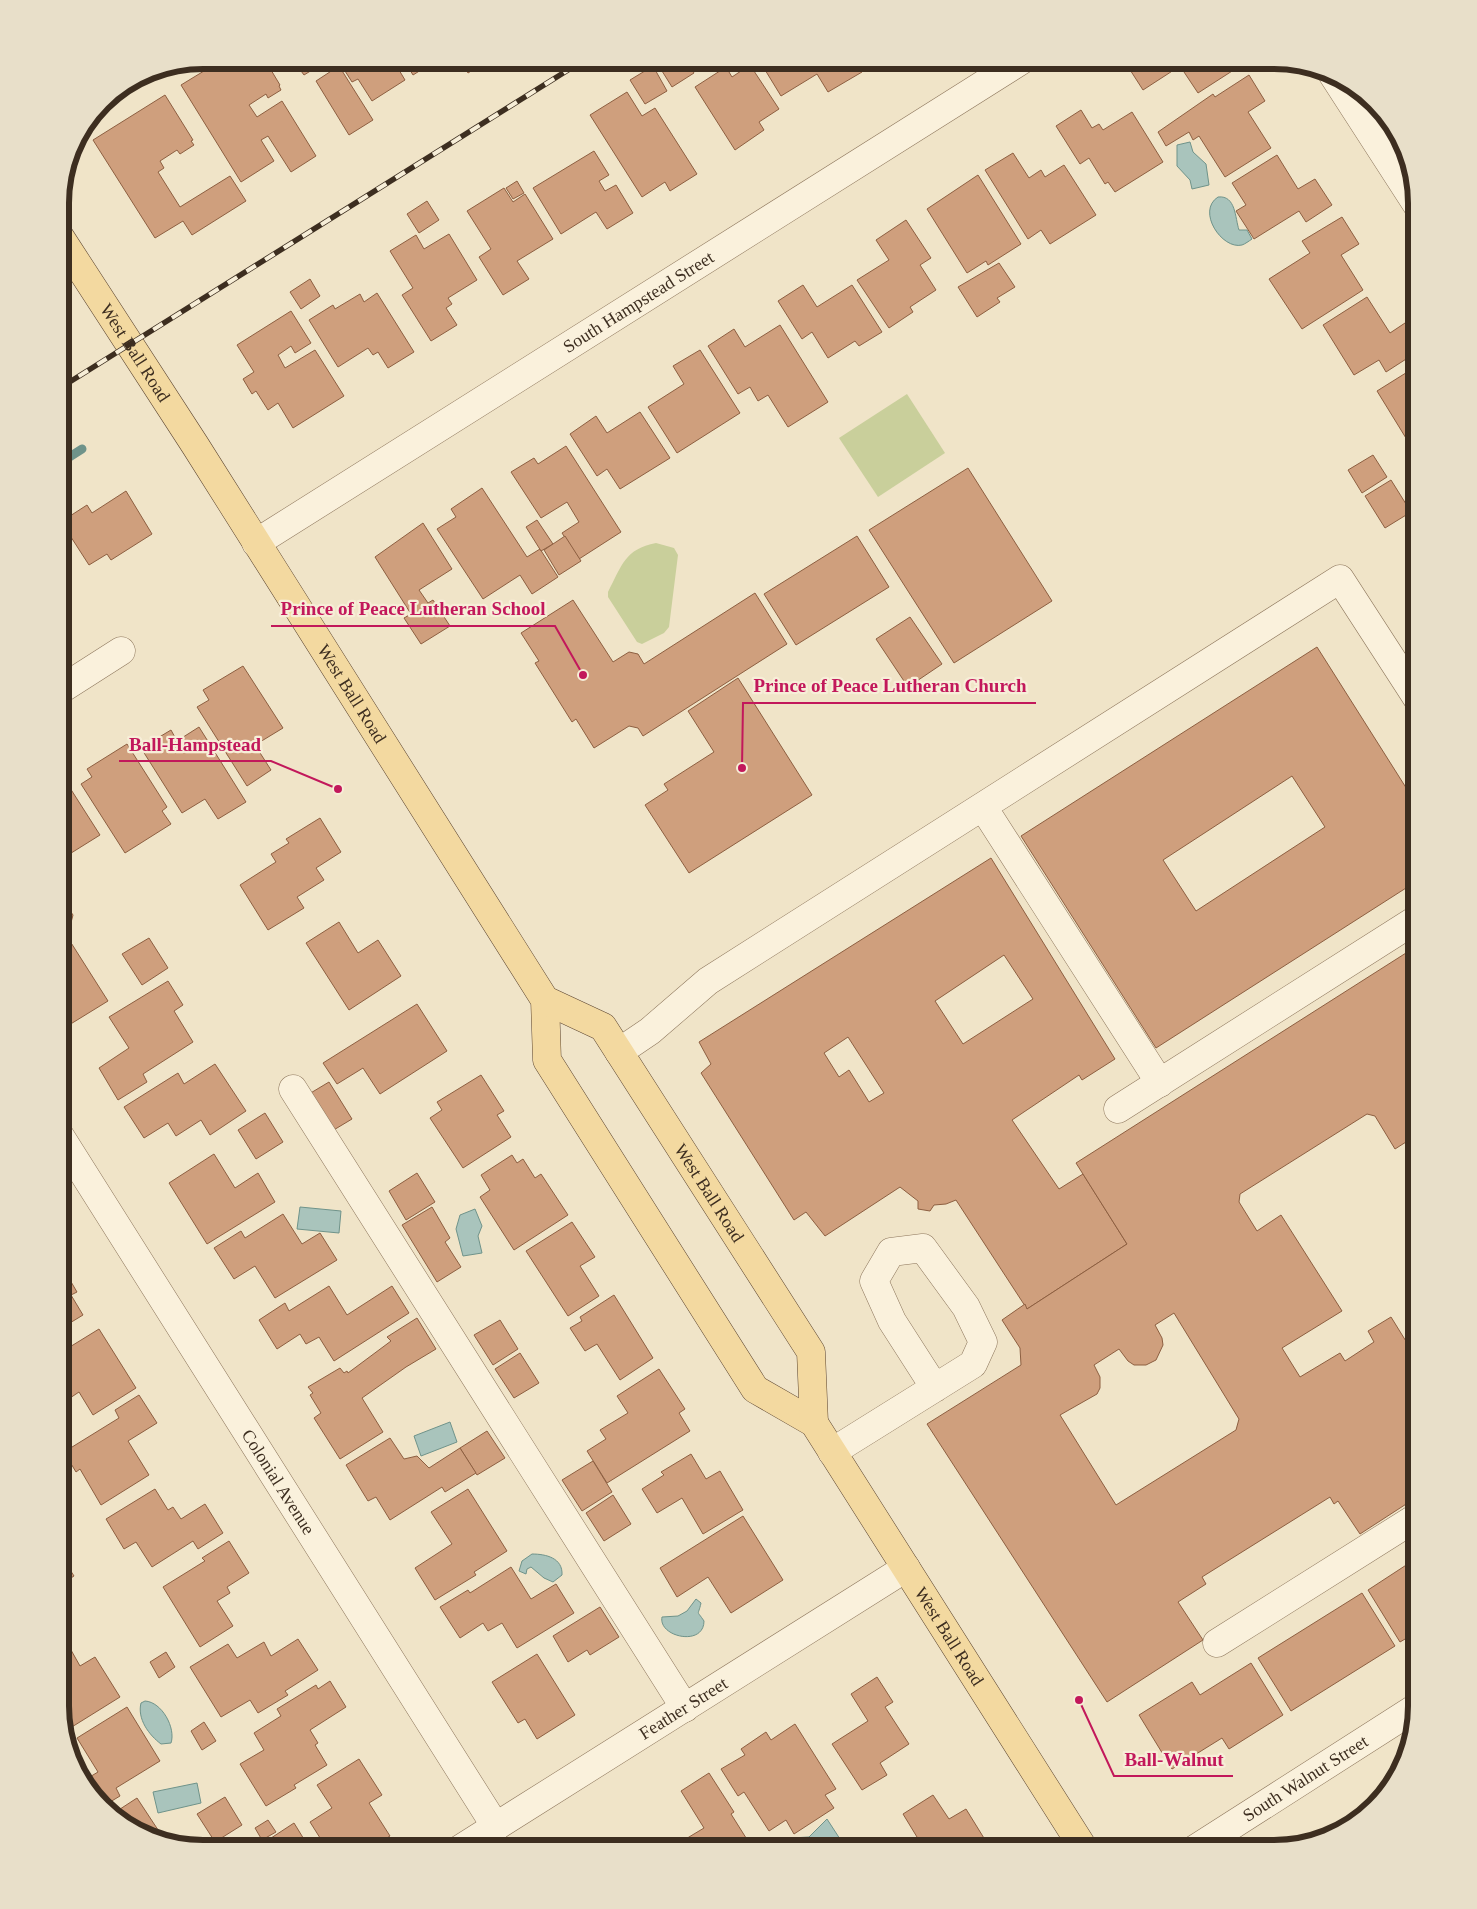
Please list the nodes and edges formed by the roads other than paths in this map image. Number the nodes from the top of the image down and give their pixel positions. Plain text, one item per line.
1 (1008, 69) edge
2 (1341, 87) edge
3 (1407, 190) edge
4 (69, 254) edge
5 (256, 543) junction
6 (121, 651) dead end
7 (69, 684) edge
8 (1408, 684) edge
9 (983, 807) junction
10 (1408, 925) edge
11 (546, 1000) junction
12 (619, 1052) junction
13 (1160, 1083) junction
14 (293, 1089) dead end
15 (1118, 1109) dead end
16 (69, 1150) edge
17 (935, 1388) junction
18 (814, 1423) junction
19 (832, 1452) junction
20 (1408, 1524) edge
21 (906, 1568) junction
22 (1217, 1643) dead end
23 (685, 1708) junction
24 (1408, 1713) edge
25 (496, 1826) junction
26 (474, 1840) edge
27 (1078, 1840) edge
28 (1209, 1840) edge

1 - 5 street, South Hampstead Street
2 - 3 street
4 - 5 main road, West Ball Road
5 - 11 main road, West Ball Road
6 - 7 street
8 - 9 street
9 - 12 street
9 - 13 street
10 - 13 street
11 - 12 main road, West Ball Road
11 - 18 main road, West Ball Road
12 - 18 main road, West Ball Road
13 - 15 street
14 - 23 street
16 - 25 street, Colonial Avenue
17 - 17 street
17 - 19 street
18 - 19 main road, West Ball Road
19 - 21 main road, West Ball Road
20 - 22 street
21 - 23 street, Feather Street
21 - 27 main road, West Ball Road
23 - 25 street, Feather Street
24 - 28 street, South Walnut Street
25 - 26 street, Feather Street

